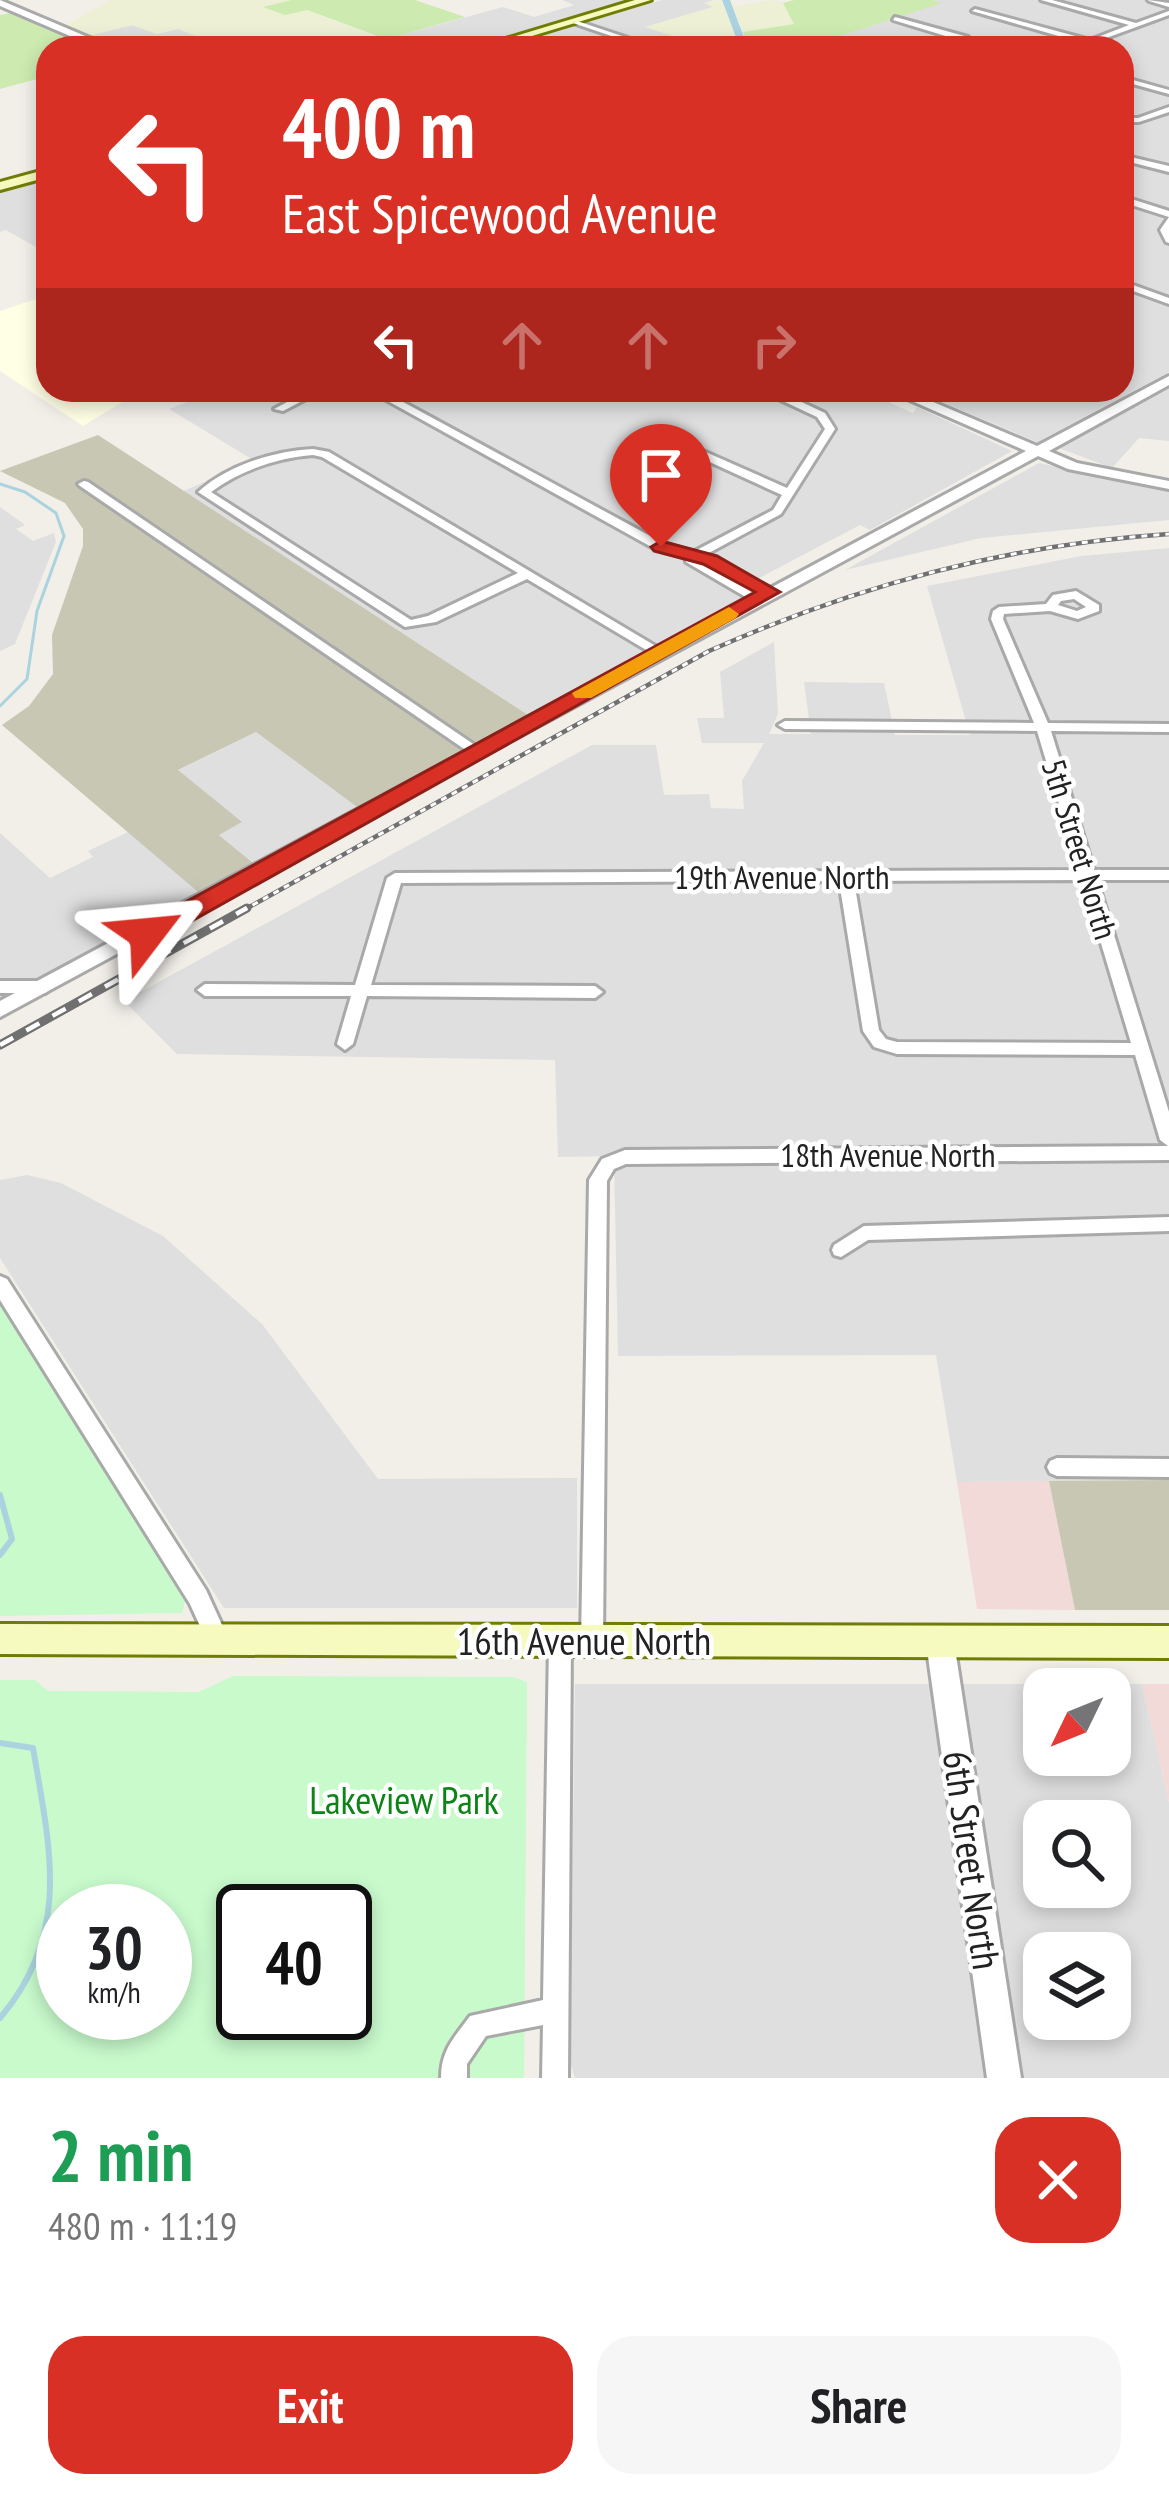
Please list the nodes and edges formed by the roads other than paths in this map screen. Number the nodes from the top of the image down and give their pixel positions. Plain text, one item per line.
1 (617, 0) edge
2 (646, 0) edge
3 (1044, 0) edge
4 (1151, 0) edge
5 (0, 3) edge
6 (631, 4) junction
7 (1169, 9) edge
8 (975, 11) dead end
9 (895, 19) dead end
10 (1150, 20) junction
11 (572, 22) junction
12 (1137, 25) junction
13 (1169, 25) edge
14 (78, 36) edge
15 (523, 36) edge
16 (616, 36) edge
17 (954, 36) edge
18 (1067, 36) edge
19 (1106, 36) edge
20 (1134, 82) edge
21 (1169, 92) edge
22 (1169, 109) edge
23 (1134, 120) edge
24 (1134, 161) edge
25 (1169, 169) edge
26 (36, 176) edge
27 (0, 186) edge
28 (1134, 204) edge
29 (1169, 217) edge
30 (1169, 240) edge
31 (1134, 288) edge
32 (1169, 301) edge
33 (1169, 380) edge
34 (1134, 399) edge
35 (293, 402) edge
36 (396, 402) edge
37 (793, 402) edge
38 (921, 402) edge
39 (1128, 402) edge
40 (279, 409) dead end
41 (672, 441) dead end
42 (1036, 452) junction
43 (84, 484) dead end
44 (1169, 485) edge
45 (790, 494) junction
46 (690, 558) junction
47 (527, 574) junction
48 (763, 595) junction
49 (1050, 607) dead end
50 (658, 652) junction
51 (785, 725) dead end
52 (1043, 727) junction
53 (1169, 728) edge
54 (478, 752) junction
55 (1088, 875) junction
56 (1169, 875) edge
57 (846, 878) junction
58 (0, 987) edge
59 (46, 987) junction
60 (206, 991) dead end
61 (362, 991) junction
62 (595, 992) dead end
63 (0, 1010) edge
64 (345, 1044) dead end
65 (1141, 1049) junction
66 (1148, 1071) junction
67 (1169, 1072) edge
68 (1169, 1140) edge
69 (1169, 1153) edge
70 (1169, 1224) edge
71 (841, 1250) dead end
72 (0, 1284) edge
73 (1057, 1467) dead end
74 (1169, 1468) edge
75 (217, 1638) junction
76 (0, 1639) edge
77 (576, 1642) junction
78 (940, 1642) junction
79 (1169, 1642) edge
80 (555, 2010) junction
81 (454, 2078) edge
82 (554, 2078) edge
83 (1004, 2078) edge

1 - 6 street
2 - 6 main road
3 - 12 street
4 - 7 street
5 - 14 street
6 - 11 main road
7 - 10 street
8 - 18 street
9 - 17 street
10 - 12 street
10 - 13 street
11 - 15 main road
11 - 16 street
12 - 19 street
20 - 21 street
22 - 23 street
24 - 25 street
26 - 27 main road
28 - 29 street
29 - 30 street
31 - 32 street
33 - 34 street
35 - 40 street
36 - 46 street
37 - 45 street
38 - 42 street
39 - 42 street
41 - 45 street
42 - 44 street
42 - 48 street
43 - 54 street
45 - 46 street
46 - 48 street
47 - 47 street
47 - 50 street
48 - 50 street
49 - 52 street, 5th Street North
50 - 54 street
51 - 52 street
52 - 53 street
52 - 55 street, 5th Street North
54 - 59 street
55 - 56 street, 19th Avenue North
55 - 57 street, 19th Avenue North
55 - 65 street, 5th Street North
57 - 61 street, 19th Avenue North
57 - 65 street
58 - 59 street
59 - 63 street
60 - 61 street
61 - 62 street
61 - 64 street
65 - 66 street, 5th Street North
66 - 67 street
66 - 68 street, 5th Street North
69 - 77 street, 18th Avenue North
70 - 71 street
72 - 75 street
73 - 74 street
75 - 76 main road, 16th Avenue North
75 - 77 main road, 16th Avenue North
77 - 78 main road, 16th Avenue North
77 - 80 street
78 - 79 main road, 16th Avenue North
78 - 83 street, 6th Street North
80 - 81 street
80 - 82 street

